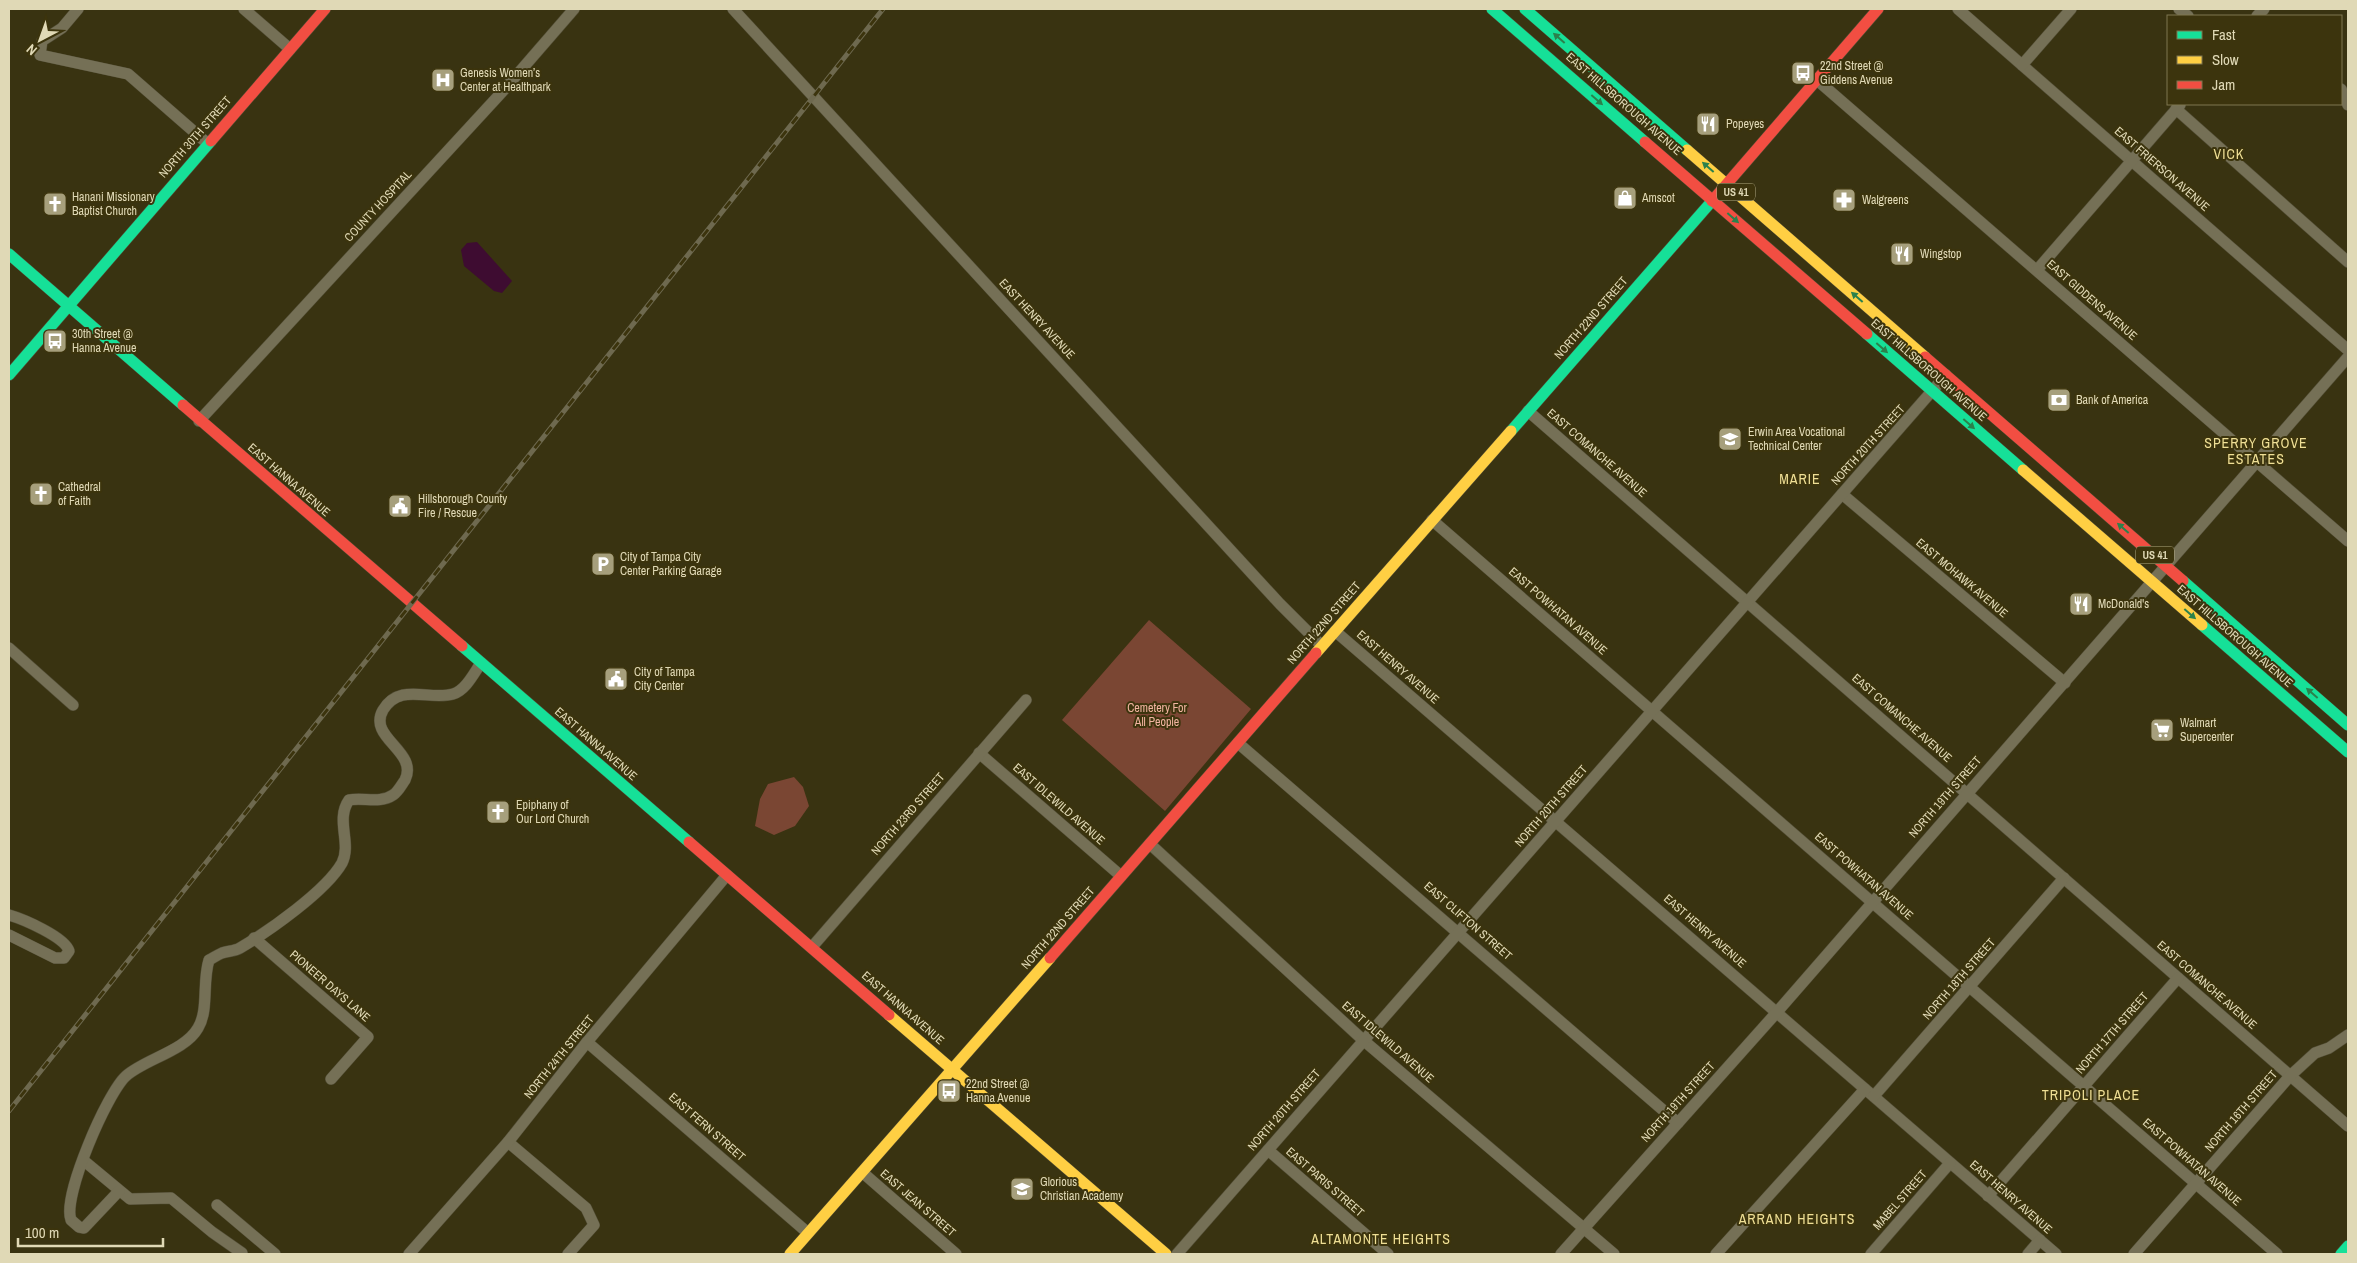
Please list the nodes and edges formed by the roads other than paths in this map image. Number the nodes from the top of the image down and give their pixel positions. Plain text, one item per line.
1 (78, 9) edge
2 (244, 9) edge
3 (325, 9) edge
4 (574, 9) edge
5 (733, 9) edge
6 (1492, 9) edge
7 (1525, 9) edge
8 (1878, 9) edge
9 (1958, 9) edge
10 (2071, 9) edge
11 (290, 49) junction
12 (2022, 65) junction
13 (1817, 80) junction
14 (2342, 91) edge
15 (2348, 105) edge
16 (2178, 106) edge
17 (207, 142) junction
18 (2132, 160) junction
19 (1727, 183) junction
20 (1713, 200) junction
21 (9, 254) edge
22 (2348, 262) edge
23 (2037, 270) junction
24 (69, 306) junction
25 (2348, 350) edge
26 (2348, 357) edge
27 (9, 375) edge
28 (1946, 376) junction
29 (1932, 392) junction
30 (1528, 411) junction
31 (200, 420) junction
32 (2257, 461) junction
33 (1842, 494) junction
34 (1432, 520) junction
35 (2348, 541) edge
36 (2166, 565) junction
37 (2153, 582) junction
38 (1748, 603) junction
39 (1335, 631) junction
40 (1322, 646) junction
41 (9, 648) edge
42 (480, 663) junction
43 (2065, 683) junction
44 (1026, 700) dead end
45 (74, 705) dead end
46 (1652, 712) junction
47 (2348, 725) edge
48 (1238, 743) junction
49 (2348, 752) edge
50 (980, 753) junction
51 (1968, 793) junction
52 (1556, 820) junction
53 (1150, 844) junction
54 (727, 875) junction
55 (1121, 876) junction
56 (2064, 878) junction
57 (1872, 902) junction
58 (9, 915) edge
59 (1458, 931) junction
60 (9, 936) edge
61 (254, 938) junction
62 (812, 947) junction
63 (2178, 978) junction
64 (1970, 987) junction
65 (1777, 1012) junction
66 (2348, 1035) edge
67 (1363, 1040) junction
68 (587, 1042) junction
69 (952, 1069) junction
70 (2290, 1076) junction
71 (331, 1078) dead end
72 (2084, 1086) junction
73 (1869, 1092) junction
74 (1678, 1123) junction
75 (2348, 1126) edge
76 (508, 1142) junction
77 (1268, 1150) junction
78 (83, 1160) junction
79 (1950, 1163) junction
80 (862, 1172) junction
81 (2196, 1183) junction
82 (119, 1191) junction
83 (1988, 1196) junction
84 (217, 1206) dead end
85 (1583, 1228) junction
86 (808, 1233) junction
87 (2040, 1240) junction
88 (2348, 1246) edge
89 (242, 1253) edge
90 (275, 1254) edge
91 (409, 1254) edge
92 (568, 1254) edge
93 (790, 1254) edge
94 (956, 1254) edge
95 (1166, 1254) edge
96 (1177, 1254) edge
97 (1388, 1254) edge
98 (1561, 1254) edge
99 (1614, 1254) edge
100 (1716, 1254) edge
101 (1871, 1254) edge
102 (2028, 1254) edge
103 (2056, 1254) edge
104 (2134, 1254) edge
105 (2277, 1254) edge
106 (2342, 1254) edge

1 - 17 street
2 - 11 street
3 - 11 street, NORTH 30TH STREET
4 - 31 street, COUNTY HOSPITAL
5 - 40 street, EAST HENRY AVENUE
6 -> 20 street, EAST HILLSBOROUGH AVENUE / US 41
19 -> 7 street, EAST HILLSBOROUGH AVENUE / US 41
8 - 13 street, NORTH 22ND STREET
9 - 12 street, EAST FRIERSON AVENUE
10 - 12 street
11 - 17 street, NORTH 30TH STREET
12 - 18 street, EAST FRIERSON AVENUE
13 - 19 street, NORTH 22ND STREET
13 - 23 street, EAST GIDDENS AVENUE
14 - 15 street
16 - 18 street
16 - 22 street
17 - 24 street, NORTH 30TH STREET
18 - 23 street
18 - 25 street, EAST FRIERSON AVENUE
19 - 20 street, NORTH 22ND STREET
28 -> 19 street, EAST HILLSBOROUGH AVENUE / US 41
20 -> 29 street, EAST HILLSBOROUGH AVENUE / US 41
20 - 30 street, NORTH 22ND STREET
21 - 24 street, EAST HANNA AVENUE
23 - 32 street, EAST GIDDENS AVENUE
24 - 27 street, NORTH 30TH STREET
24 - 31 street, EAST HANNA AVENUE
26 - 32 street, NORTH 19TH STREET
28 - 29 street, NORTH 20TH STREET
36 -> 28 street, EAST HILLSBOROUGH AVENUE / US 41
29 - 33 street, NORTH 20TH STREET
29 -> 37 street, EAST HILLSBOROUGH AVENUE / US 41
30 - 34 street, NORTH 22ND STREET
30 - 38 street, EAST COMANCHE AVENUE
31 - 42 street, EAST HANNA AVENUE
32 - 35 street, EAST GIDDENS AVENUE
32 - 36 street, NORTH 19TH STREET
33 - 38 street, NORTH 20TH STREET
33 - 43 street, EAST MOHAWK AVENUE
34 - 39 street, NORTH 22ND STREET
34 - 46 street, EAST POWHATAN AVENUE
36 - 37 street, NORTH 19TH STREET
47 -> 36 street, EAST HILLSBOROUGH AVENUE / US 41
37 - 43 street, NORTH 19TH STREET
37 -> 49 street, EAST HILLSBOROUGH AVENUE / US 41
38 - 46 street, NORTH 20TH STREET
38 - 51 street, EAST COMANCHE AVENUE
39 - 40 street, NORTH 22ND STREET
39 - 52 street, EAST HENRY AVENUE
40 - 48 street, NORTH 22ND STREET
41 - 45 street
42 - 54 street, EAST HANNA AVENUE
42 - 61 street
43 - 51 street, NORTH 19TH STREET
44 - 50 street, NORTH 23RD STREET
46 - 52 street, NORTH 20TH STREET
46 - 57 street, EAST POWHATAN AVENUE
48 - 53 street, NORTH 22ND STREET
48 - 59 street, EAST CLIFTON STREET
50 - 55 street, EAST IDLEWILD AVENUE
50 - 62 street, NORTH 23RD STREET
51 - 56 street, EAST COMANCHE AVENUE
51 - 57 street, NORTH 19TH STREET
52 - 59 street, NORTH 20TH STREET
52 - 65 street, EAST HENRY AVENUE
53 - 55 street, NORTH 22ND STREET
53 - 67 street, EAST IDLEWILD AVENUE
54 - 62 street, EAST HANNA AVENUE
54 - 68 street, NORTH 24TH STREET
55 - 69 street, NORTH 22ND STREET
56 - 63 street, EAST COMANCHE AVENUE
56 - 64 street, NORTH 18TH STREET
57 - 64 street, EAST POWHATAN AVENUE
57 - 65 street, NORTH 19TH STREET
58 - 60 street
59 - 67 street, NORTH 20TH STREET
59 - 74 street, EAST CLIFTON STREET
61 - 71 street, PIONEER DAYS LANE
61 - 78 street
62 - 69 street, EAST HANNA AVENUE
63 - 70 street, EAST COMANCHE AVENUE
63 - 72 street, NORTH 17TH STREET
64 - 72 street, EAST POWHATAN AVENUE
64 - 73 street, NORTH 18TH STREET
65 - 73 street, EAST HENRY AVENUE
65 - 74 street, NORTH 19TH STREET
66 - 70 street, NORTH 16TH STREET
67 - 77 street, NORTH 20TH STREET
67 - 85 street, EAST IDLEWILD AVENUE
68 - 76 street, NORTH 24TH STREET
68 - 86 street, EAST FERN STREET
69 - 80 street, NORTH 22ND STREET
69 - 95 street, EAST HANNA AVENUE
70 - 75 street, EAST COMANCHE AVENUE
70 - 81 street, NORTH 16TH STREET
72 - 81 street, EAST POWHATAN AVENUE
72 - 83 street, NORTH 17TH STREET
73 - 79 street, EAST HENRY AVENUE
73 - 100 street, NORTH 18TH STREET
74 - 85 street, NORTH 19TH STREET
76 - 91 street, NORTH 24TH STREET
76 - 92 street
77 - 96 street, NORTH 20TH STREET
77 - 97 street, EAST PARIS STREET
78 - 82 street
78 - 82 street
79 - 83 street, EAST HENRY AVENUE
79 - 101 street, MABEL STREET
80 - 86 street, NORTH 22ND STREET
80 - 94 street, EAST JEAN STREET
81 - 104 street, NORTH 16TH STREET
81 - 105 street, EAST POWHATAN AVENUE
82 - 89 street
83 - 87 street, EAST HENRY AVENUE
84 - 90 street
85 - 98 street, NORTH 19TH STREET
85 - 99 street, EAST IDLEWILD AVENUE
86 - 93 street, NORTH 22ND STREET
87 - 102 street
87 - 103 street, EAST HENRY AVENUE
88 - 106 street

